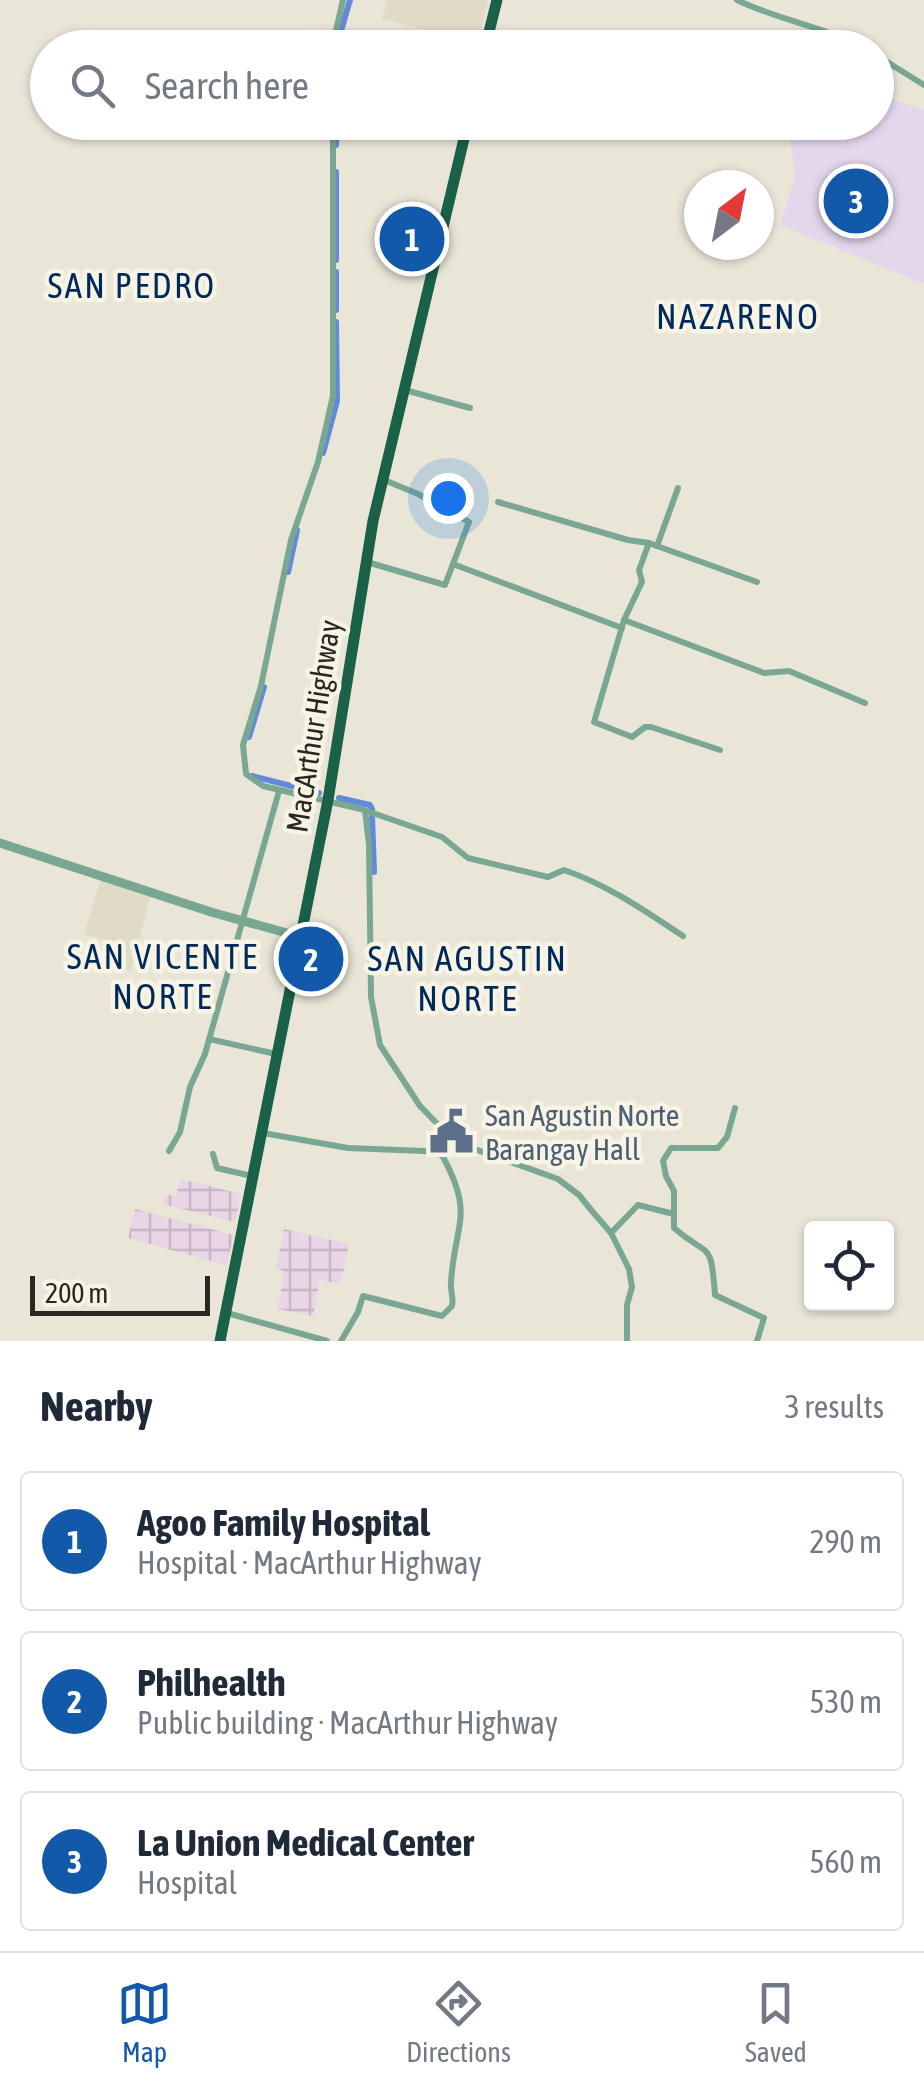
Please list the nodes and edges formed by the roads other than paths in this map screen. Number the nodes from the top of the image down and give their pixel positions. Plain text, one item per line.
1 (343, 0) edge
2 (497, 0) edge
3 (737, 0) edge
4 (336, 30) edge
5 (490, 30) edge
6 (824, 30) edge
7 (894, 66) edge
8 (924, 85) edge
9 (332, 140) edge
10 (464, 140) edge
11 (404, 390) junction
12 (470, 408) dead end
13 (383, 480) junction
14 (678, 488) dead end
15 (498, 502) dead end
16 (653, 544) junction
17 (366, 562) junction
18 (453, 564) junction
19 (757, 582) dead end
20 (623, 624) junction
21 (865, 703) dead end
22 (720, 750) dead end
23 (280, 791) junction
24 (328, 800) junction
25 (366, 810) junction
26 (0, 844) edge
27 (240, 920) junction
28 (301, 936) junction
29 (683, 936) dead end
30 (209, 1039) junction
31 (278, 1054) junction
32 (734, 1108) dead end
33 (262, 1133) junction
34 (455, 1142) junction
35 (169, 1151) dead end
36 (213, 1154) dead end
37 (442, 1155) junction
38 (253, 1176) junction
39 (674, 1214) junction
40 (611, 1233) junction
41 (226, 1313) junction
42 (220, 1341) edge
43 (327, 1341) edge
44 (341, 1341) edge
45 (627, 1341) edge
46 (757, 1341) edge

1 - 4 street
2 - 5 highway
3 - 6 street
7 - 8 street
9 - 23 street
10 - 11 highway, MacArthur Highway
11 - 12 street
11 - 13 highway, MacArthur Highway
13 - 17 highway, MacArthur Highway
13 - 18 street
14 - 16 street
15 - 16 street
16 - 19 street
16 - 20 street
17 - 18 street
17 - 24 highway, MacArthur Highway
18 - 20 street
20 - 21 street
20 - 22 street
23 - 24 street
23 - 27 street
24 - 25 street
24 - 28 highway, MacArthur Highway
25 - 29 street
25 - 34 street
26 - 27 street
27 - 28 street
27 - 30 street
28 - 31 highway, MacArthur Highway
30 - 31 street
30 - 35 street
31 - 33 highway, MacArthur Highway
32 - 39 street
33 - 37 street
33 - 38 highway, MacArthur Highway
34 - 37 street
34 - 40 street
36 - 38 street
37 - 44 street
38 - 41 highway, MacArthur Highway
39 - 40 street
39 - 46 street
40 - 45 street
41 - 42 highway, MacArthur Highway
41 - 43 street

